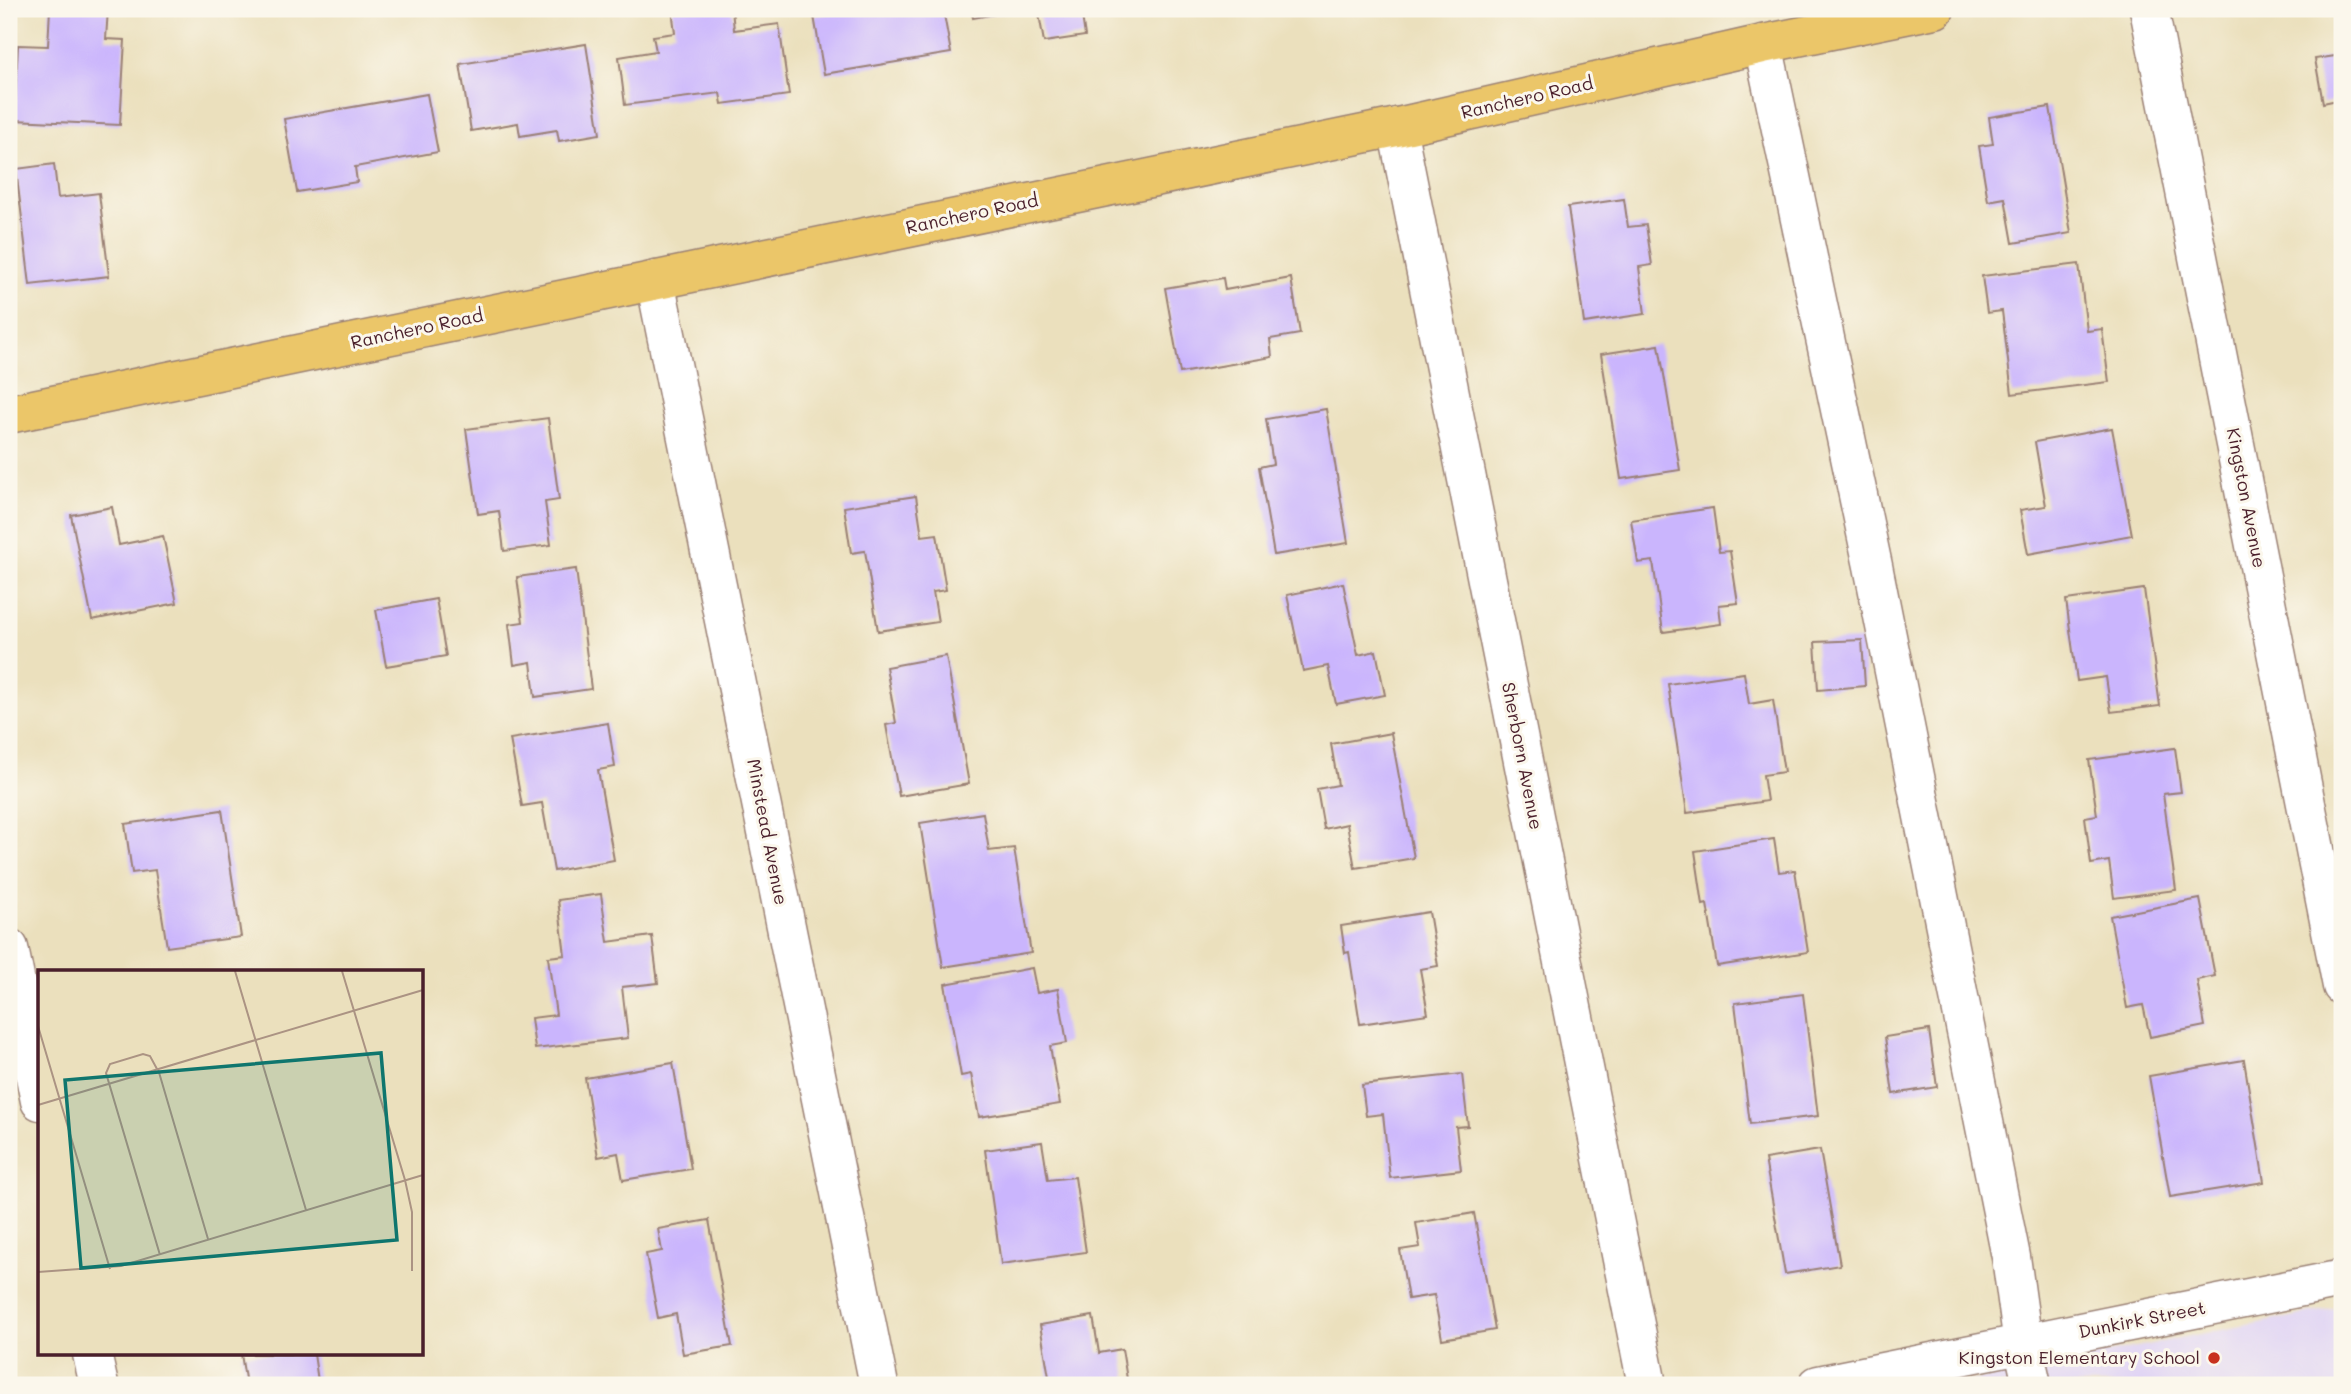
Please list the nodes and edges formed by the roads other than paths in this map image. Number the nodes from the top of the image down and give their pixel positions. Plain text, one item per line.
1 (1935, 9) edge
2 (2149, 9) edge
3 (1763, 44) junction
4 (1397, 127) junction
5 (654, 280) junction
6 (9, 415) edge
7 (9, 948) edge
8 (2342, 986) edge
9 (38, 1091) edge
10 (2342, 1279) edge
11 (2023, 1344) junction
12 (92, 1356) edge
13 (99, 1385) edge
14 (879, 1385) edge
15 (1647, 1385) edge
16 (1818, 1385) edge
17 (2032, 1385) edge

1 - 3 main road, Ranchero Road
2 - 8 street, Kingston Avenue
3 - 4 main road, Ranchero Road
3 - 11 street
4 - 5 main road, Ranchero Road
4 - 15 street, Sherborn Avenue
5 - 6 main road, Ranchero Road
5 - 14 street, Minstead Avenue
7 - 9 street
10 - 11 street, Dunkirk Street
11 - 16 street, Dunkirk Street
11 - 17 street
12 - 13 street

